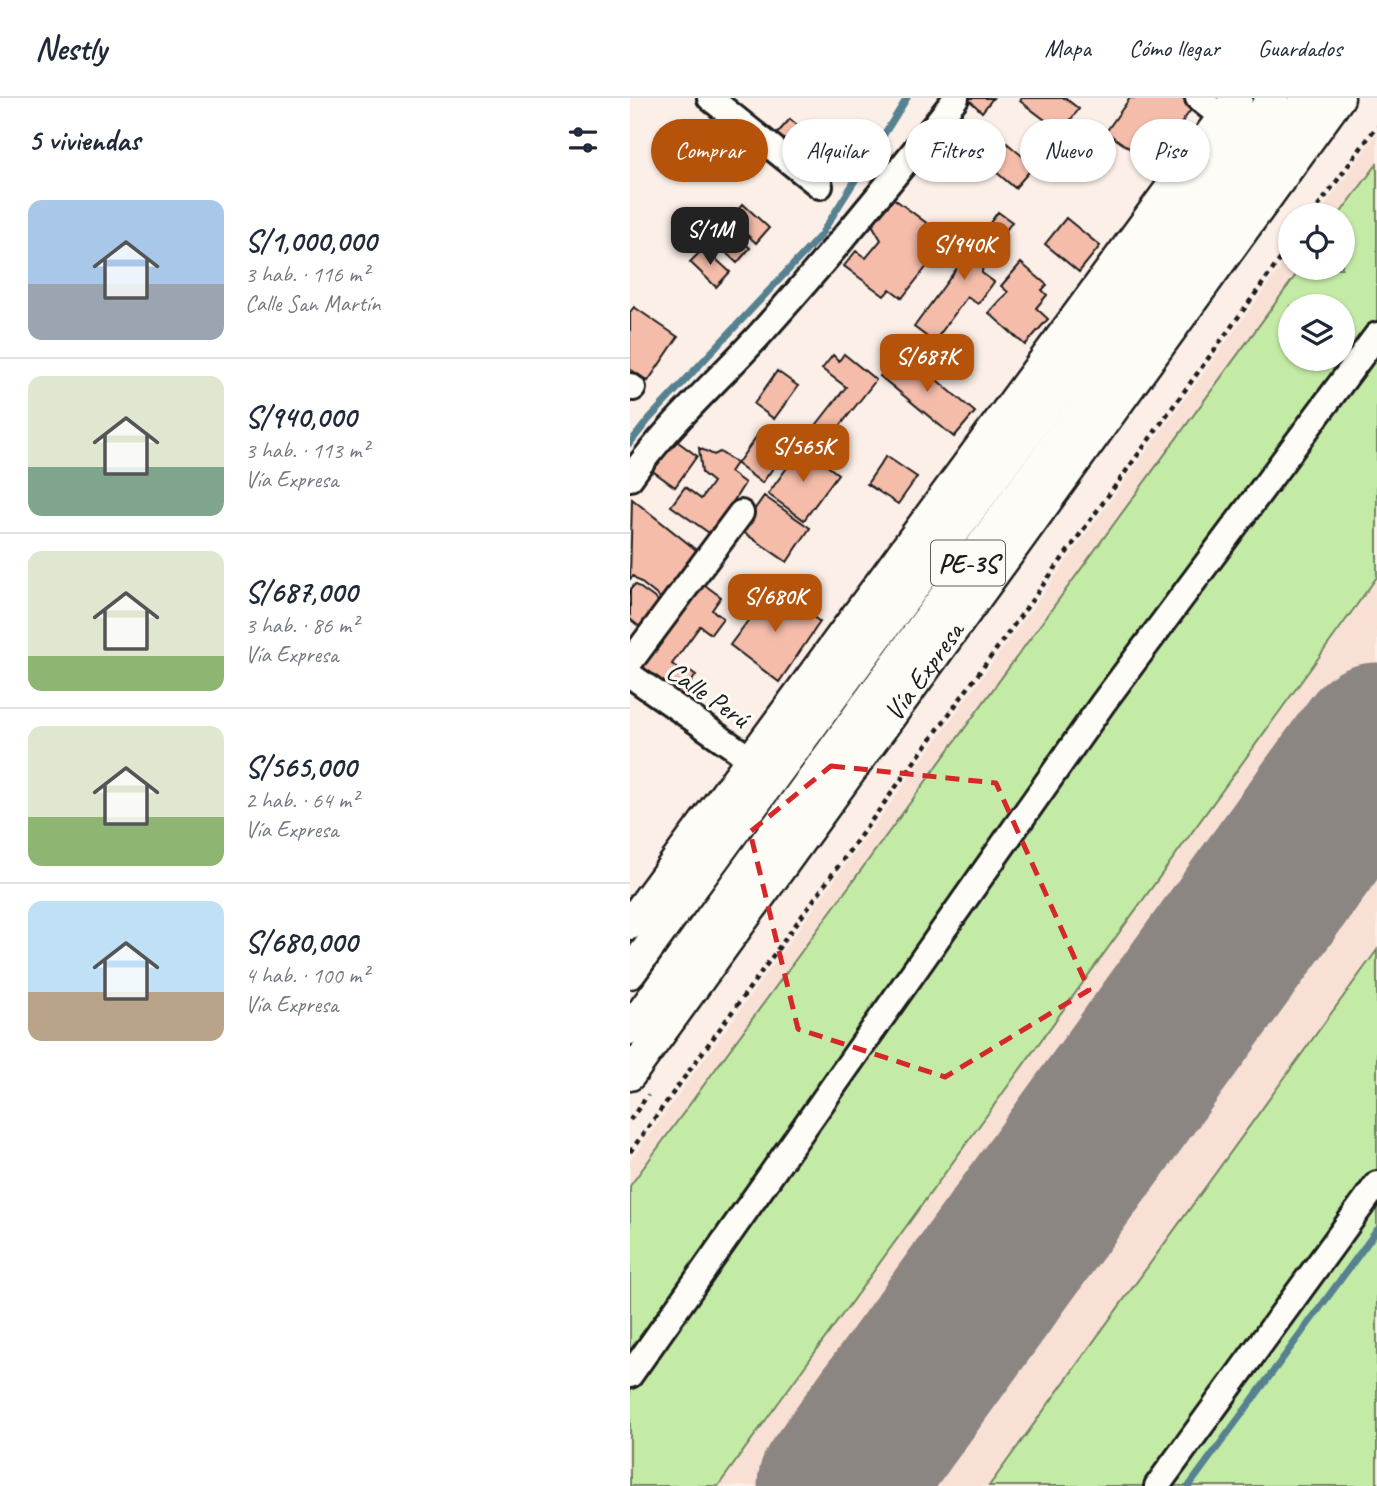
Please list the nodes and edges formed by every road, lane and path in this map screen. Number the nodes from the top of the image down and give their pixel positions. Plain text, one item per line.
1 (710, 98) edge
2 (956, 98) edge
3 (1198, 98) edge
4 (1273, 98) edge
5 (1307, 98) edge
6 (1339, 98) edge
7 (1230, 108) edge
8 (1377, 126) edge
9 (820, 186) dead end
10 (1321, 203) edge
11 (1177, 253) junction
12 (1278, 262) edge
13 (1084, 307) junction
14 (1377, 334) edge
15 (1152, 356) junction
16 (630, 478) edge
17 (947, 494) junction
18 (741, 513) dead end
19 (1012, 549) junction
20 (914, 586) junction
21 (938, 603) junction
22 (630, 663) edge
23 (630, 676) edge
24 (752, 760) junction
25 (630, 924) edge
26 (630, 973) edge
27 (630, 1028) edge
28 (630, 1076) edge
29 (630, 1152) edge
30 (1377, 1184) edge
31 (630, 1375) edge
32 (1157, 1486) edge

1 - 9 street
2 - 16 street
3 - 7 street
4 - 11 main road, Vía Expresa / PE-3S
5 - 11 main road, Vía Expresa / PE-3S
6 - 15 main road, Vía Expresa / PE-3S
7 - 13 main road, PE-3S
8 - 10 path
11 - 13 main road
11 - 15 main road
11 - 20 main road, Vía Expresa / PE-3S
11 - 21 main road, Vía Expresa / PE-3S
12 - 29 path
13 - 17 main road, PE-3S
14 - 31 street
15 - 19 main road, Vía Expresa / PE-3S
17 - 20 main road
17 - 24 main road, PE-3S
18 - 22 street
19 - 21 main road
19 - 28 main road, Vía Expresa / PE-3S
20 - 26 main road, Vía Expresa / PE-3S
21 - 27 main road, Vía Expresa / PE-3S
23 - 24 street, Calle Perú
24 - 25 main road, PE-3S
30 - 32 street

